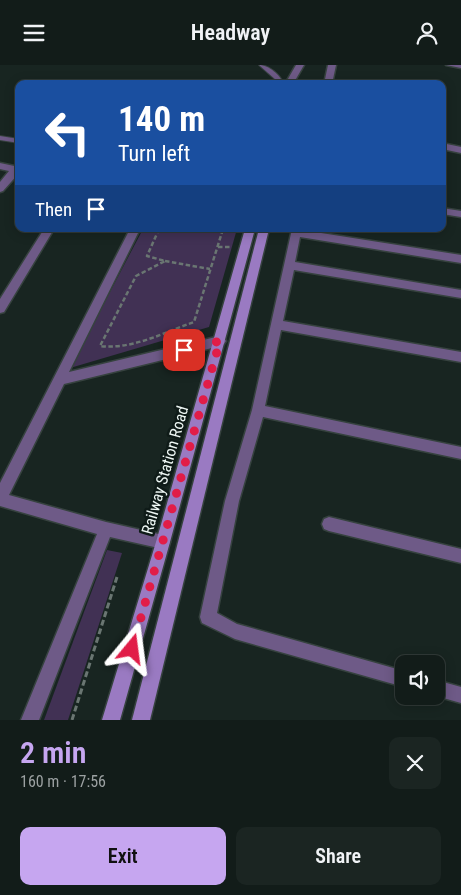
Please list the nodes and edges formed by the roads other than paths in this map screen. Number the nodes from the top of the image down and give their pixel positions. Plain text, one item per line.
1 (262, 65) edge
2 (300, 65) edge
3 (332, 65) edge
4 (450, 65) edge
5 (461, 66) edge
6 (279, 80) edge
7 (291, 80) edge
8 (329, 80) edge
9 (0, 138) edge
10 (15, 140) edge
11 (446, 147) edge
12 (461, 150) edge
13 (0, 167) edge
14 (15, 170) edge
15 (15, 172) edge
16 (0, 189) edge
17 (446, 212) edge
18 (461, 214) edge
19 (47, 232) edge
20 (133, 232) edge
21 (249, 232) edge
22 (263, 232) edge
23 (296, 232) edge
24 (302, 232) edge
25 (461, 259) edge
26 (289, 265) junction
27 (461, 294) edge
28 (0, 309) edge
29 (276, 324) junction
30 (220, 341) junction
31 (461, 357) edge
32 (59, 380) junction
33 (258, 410) junction
34 (461, 453) edge
35 (0, 498) edge
36 (329, 524) dead end
37 (106, 529) junction
38 (164, 542) junction
39 (461, 556) edge
40 (395, 676) edge
41 (445, 691) edge
42 (461, 695) edge
43 (30, 720) edge
44 (111, 720) edge
45 (141, 720) edge

1 - 6 lane
2 - 7 street
3 - 8 street
4 - 5 street
9 - 10 lane
11 - 12 street
13 - 14 street
15 - 16 street
17 - 18 street
19 - 28 street
20 - 32 street
21 - 30 street, Railway Station Road
22 - 45 street
23 - 26 street
24 - 25 street
26 - 27 street
26 - 29 street
29 - 31 street
29 - 33 street
30 - 32 street
30 - 38 street, Railway Station Road
32 - 35 street
33 - 34 street
33 - 40 street
35 - 37 street
36 - 39 street
37 - 38 street
37 - 43 street
38 - 44 street, Railway Station Road
41 - 42 street

